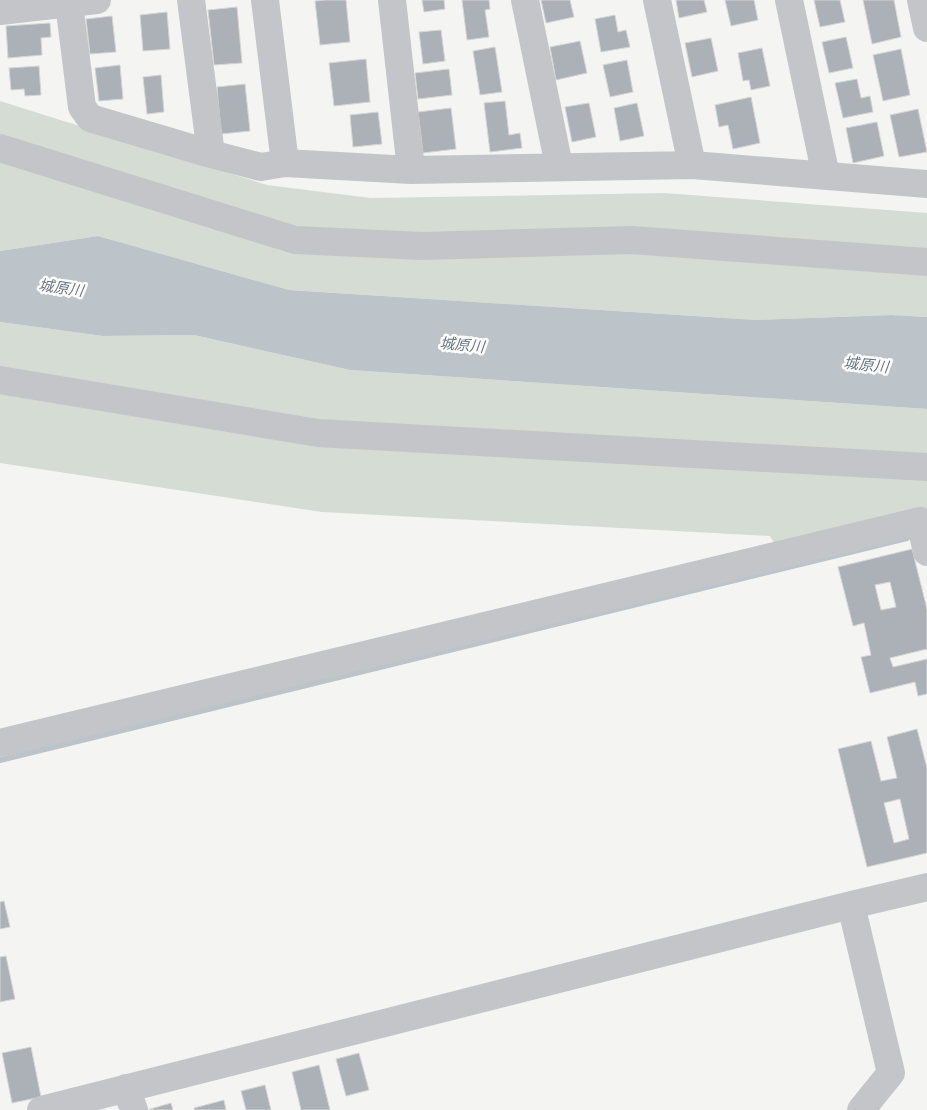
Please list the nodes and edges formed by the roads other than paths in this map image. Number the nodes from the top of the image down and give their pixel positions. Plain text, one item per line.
1 (98, 0) edge
2 (191, 0) edge
3 (265, 0) edge
4 (392, 0) edge
5 (525, 0) edge
6 (657, 0) edge
7 (790, 0) edge
8 (921, 0) edge
9 (69, 3) junction
10 (0, 11) edge
11 (927, 28) edge
12 (0, 148) edge
13 (211, 154) junction
14 (285, 163) junction
15 (692, 165) junction
16 (559, 166) junction
17 (411, 170) junction
18 (826, 176) junction
19 (927, 184) edge
20 (927, 262) edge
21 (0, 380) edge
22 (927, 466) edge
23 (924, 538) edge
24 (0, 743) edge
25 (927, 887) edge
26 (851, 906) junction
27 (130, 1099) edge
28 (41, 1110) edge
29 (861, 1110) edge

1 - 9 street
2 - 13 street
3 - 14 street
4 - 17 street
5 - 16 street
6 - 15 street
7 - 18 street
8 - 11 street
9 - 10 street
9 - 13 street
12 - 20 street
13 - 14 street
14 - 17 street
15 - 16 street
15 - 18 street
16 - 17 street
18 - 19 street
21 - 22 street
23 - 24 street
25 - 26 street
26 - 27 street
26 - 29 street
27 - 28 street

